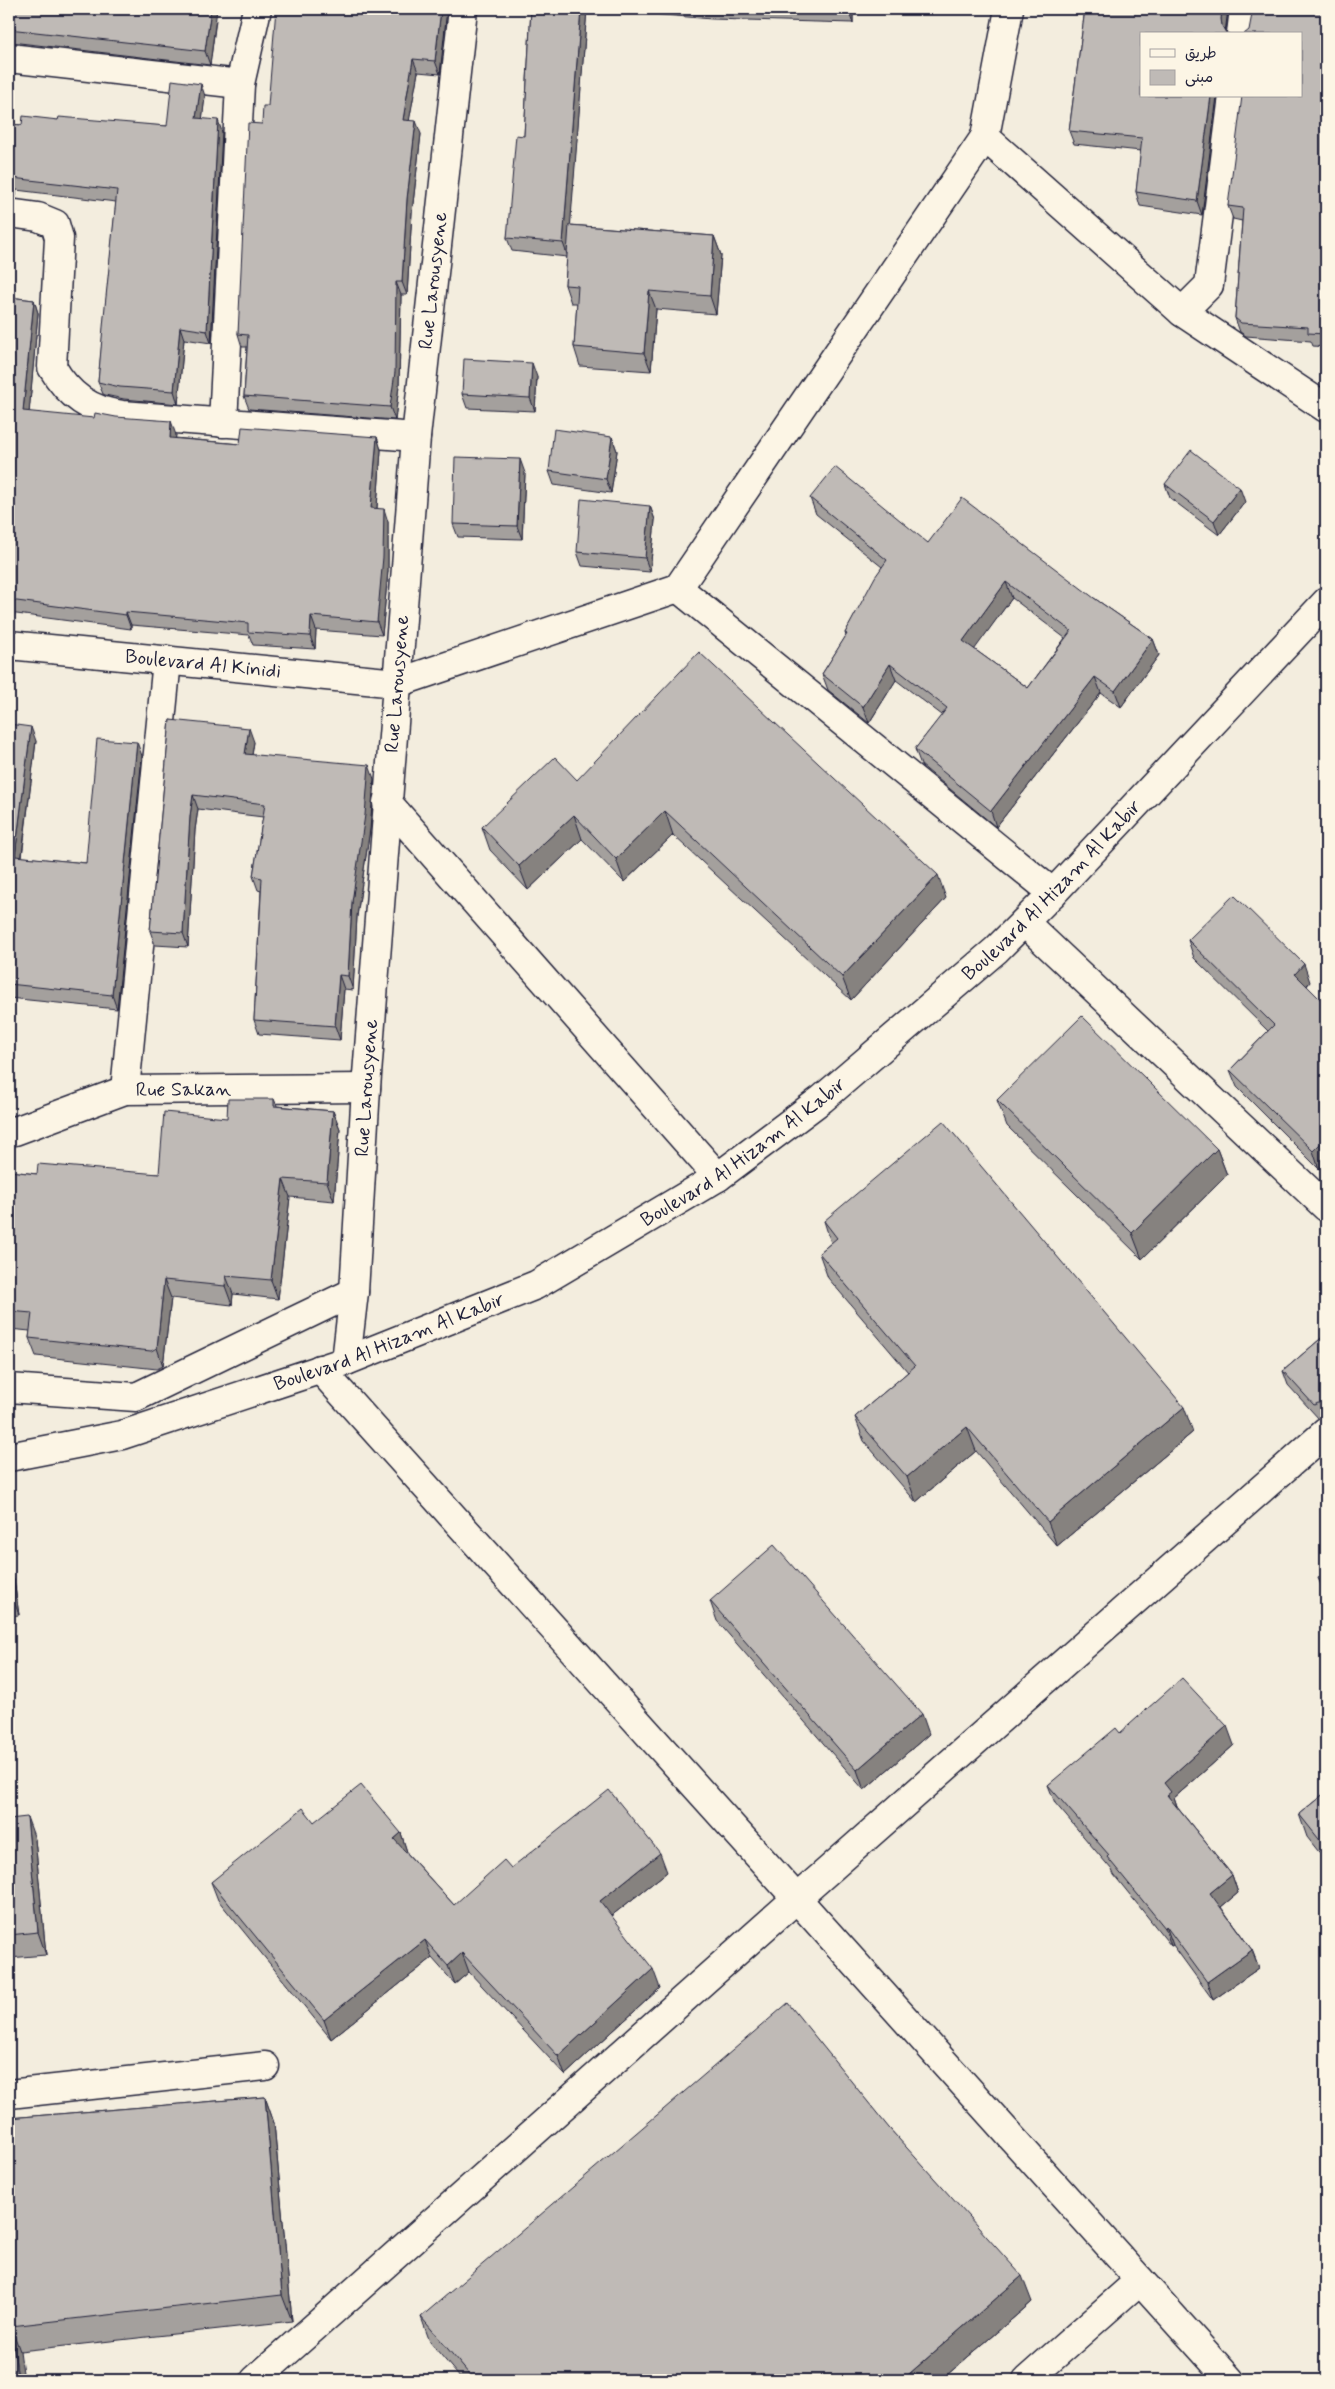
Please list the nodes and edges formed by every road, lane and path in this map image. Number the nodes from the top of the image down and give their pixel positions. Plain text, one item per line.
1 (257, 9) edge
2 (464, 9) edge
3 (1009, 9) edge
4 (1244, 9) edge
5 (1241, 32) edge
6 (9, 58) edge
7 (240, 84) junction
8 (1233, 98) edge
9 (985, 138) junction
10 (9, 213) edge
11 (1182, 312) junction
12 (1326, 408) edge
13 (223, 423) junction
14 (416, 437) junction
15 (678, 588) junction
16 (1326, 602) edge
17 (9, 645) edge
18 (167, 660) junction
19 (397, 683) junction
20 (386, 802) junction
21 (1053, 893) junction
22 (1024, 922) junction
23 (366, 1088) junction
24 (125, 1090) junction
25 (9, 1130) edge
26 (718, 1177) junction
27 (1326, 1207) edge
28 (354, 1292) junction
29 (346, 1361) junction
30 (320, 1369) junction
31 (9, 1388) edge
32 (1326, 1432) edge
33 (9, 1457) edge
34 (796, 1899) junction
35 (265, 2066) dead end
36 (9, 2094) edge
37 (1140, 2280) junction
38 (255, 2380) edge
39 (1027, 2380) edge
40 (1230, 2380) edge

1 - 7 street
2 - 14 street, Rue Larousyene
3 - 9 street
4 - 5 street
6 - 7 street
7 - 13 street
8 - 11 street
9 - 11 street
9 - 15 street
10 - 13 street
11 - 12 street
13 - 14 street
14 - 19 street, Rue Larousyene
15 - 19 street
15 - 21 street
16 - 21 street, Boulevard Al Hizam Al Kabir
17 - 18 street, Boulevard Al Kinidi
18 - 19 street, Boulevard Al Kinidi
18 - 24 street
19 - 20 street, Rue Larousyene
20 - 23 street, Rue Larousyene
20 - 26 street
21 - 22 street, Boulevard Al Hizam Al Kabir
22 - 26 street, Boulevard Al Hizam Al Kabir
22 - 27 street
23 - 24 street, Rue Sakan
23 - 28 street, Rue Larousyene
24 - 25 street, Rue Sakan
26 - 29 street, Boulevard Al Hizam Al Kabir
28 - 29 street, Rue Larousyene
28 - 31 street
29 - 30 street, Boulevard Al Hizam Al Kabir
30 - 33 street, Boulevard Al Hizam Al Kabir
30 - 34 street
32 - 34 street
34 - 37 street
34 - 38 street
35 - 36 street
37 - 39 street
37 - 40 street

